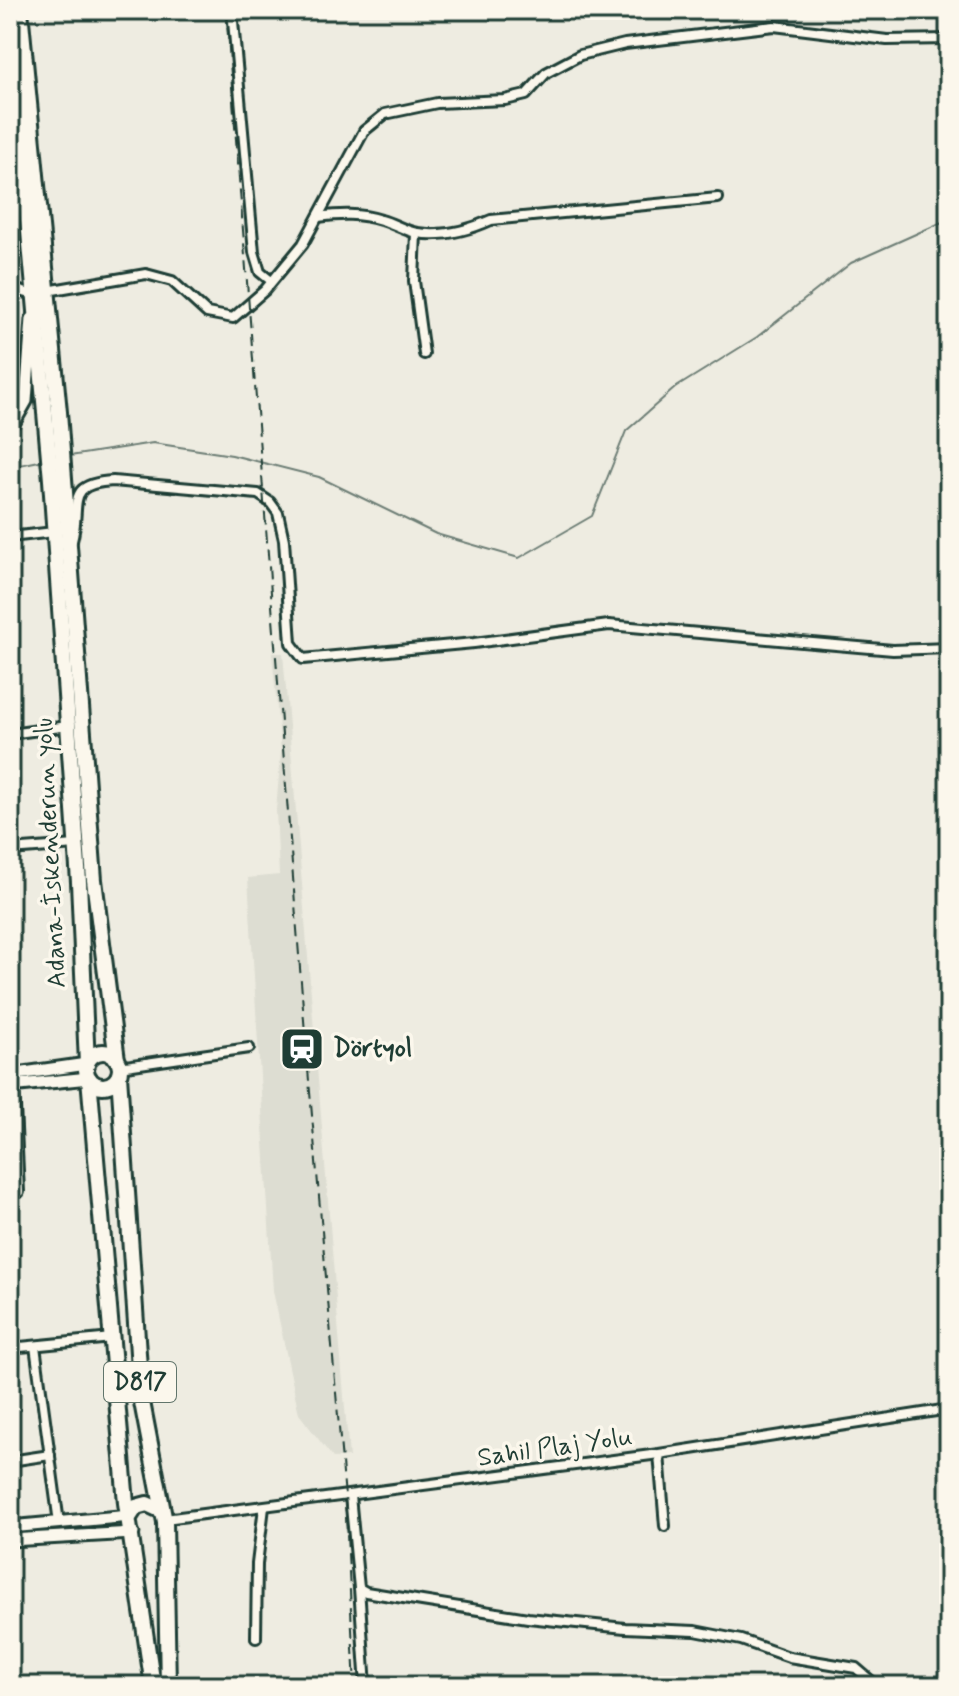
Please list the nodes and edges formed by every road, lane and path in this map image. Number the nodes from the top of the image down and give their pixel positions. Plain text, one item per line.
1 (20, 10) edge
2 (232, 10) edge
3 (10, 18) edge
4 (949, 39) edge
5 (718, 198) dead end
6 (318, 217) junction
7 (416, 233) junction
8 (270, 280) junction
9 (10, 288) edge
10 (40, 293) junction
11 (424, 354) dead end
12 (10, 423) edge
13 (58, 480) junction
14 (54, 532) junction
15 (10, 537) edge
16 (70, 550) junction
17 (949, 648) edge
18 (68, 726) junction
19 (10, 734) edge
20 (76, 845) junction
21 (10, 850) edge
22 (10, 1003) edge
23 (249, 1048) dead end
24 (118, 1067) junction
25 (88, 1071) junction
26 (12, 1080) edge
27 (13, 1149) edge
28 (19, 1192) dead end
29 (113, 1338) junction
30 (35, 1346) junction
31 (10, 1348) edge
32 (949, 1409) edge
33 (659, 1454) junction
34 (50, 1455) junction
35 (10, 1461) edge
36 (350, 1496) junction
37 (264, 1507) junction
38 (130, 1516) junction
39 (163, 1520) junction
40 (59, 1523) junction
41 (665, 1526) dead end
42 (10, 1527) edge
43 (133, 1533) junction
44 (10, 1540) edge
45 (359, 1588) junction
46 (256, 1638) dead end
47 (153, 1686) edge
48 (168, 1686) edge
49 (366, 1686) edge
50 (877, 1686) edge

1 - 10 highway, D817
2 - 8 street
3 - 10 highway, D817
4 - 6 street
5 - 7 street
6 - 7 street
6 - 8 street
7 - 11 street
8 - 10 street
9 - 10 street
10 - 12 street
10 - 13 highway, D817
13 - 14 highway, Adana-İskenderun yolu / D817
13 - 16 highway, D817
14 - 15 street
14 - 18 highway, Adana-İskenderun yolu / D817
16 - 17 street
16 - 24 highway, D817
18 - 19 street
18 - 20 highway, Adana-İskenderun yolu / D817
20 - 21 street
20 - 25 highway, Adana-İskenderun yolu / D817
22 - 26 street
23 - 24 street
24 - 25 highway
24 - 25 highway
24 - 39 highway, D817
25 - 26 street
25 - 29 highway, Adana-İskenderun yolu / D817
26 - 27 street
27 - 28 street
29 - 30 street
29 - 38 highway, Adana-İskenderun yolu / D817
30 - 31 street
30 - 34 street
32 - 33 street, Sahil Plaj Yolu
33 - 36 street, Sahil Plaj Yolu
33 - 41 street
34 - 35 street
34 - 40 street
36 - 37 street, Sahil Plaj Yolu
36 - 45 street
37 - 39 street, Sahil Plaj Yolu
37 - 46 street
38 - 39 highway
38 - 40 street
38 - 43 highway, Adana-İskenderun yolu / D817
39 - 43 highway
39 - 48 highway, D817
40 - 42 street
43 - 44 street
43 - 47 highway, Adana-İskenderun yolu / D817
45 - 49 street
45 - 50 street

